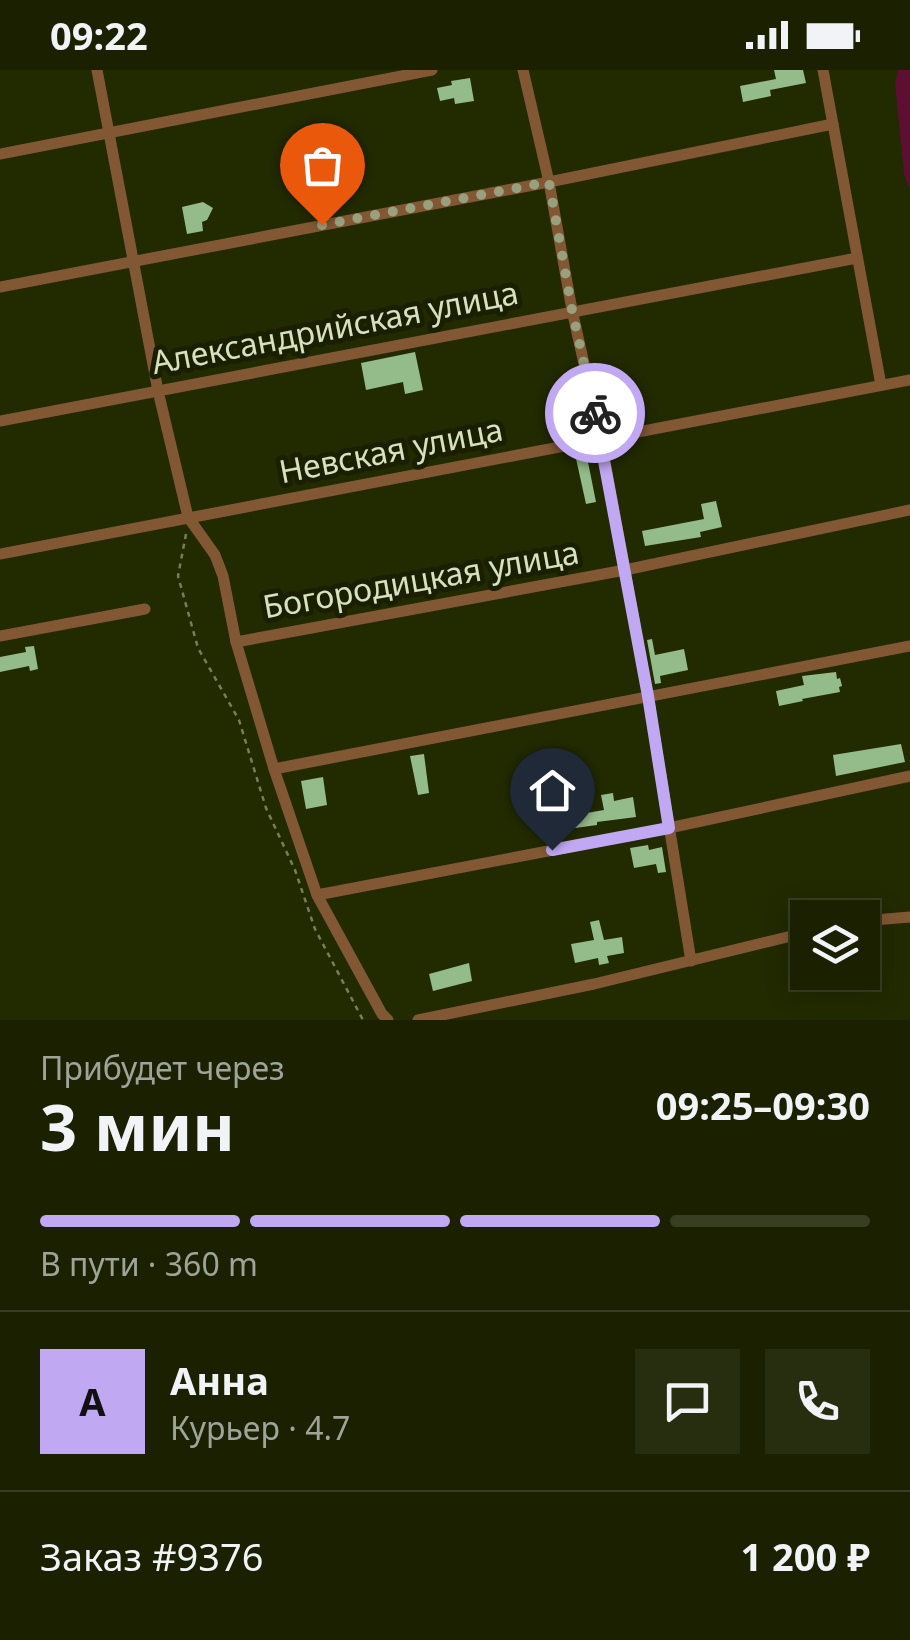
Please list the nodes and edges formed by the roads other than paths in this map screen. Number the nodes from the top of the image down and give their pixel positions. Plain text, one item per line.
1 (97, 70) edge
2 (432, 70) edge
3 (524, 70) edge
4 (822, 70) edge
5 (833, 124) junction
6 (108, 133) junction
7 (0, 154) edge
8 (549, 182) junction
9 (858, 258) junction
10 (133, 260) junction
11 (0, 288) edge
12 (572, 310) junction
13 (910, 380) edge
14 (882, 385) junction
15 (158, 391) junction
16 (0, 421) edge
17 (601, 440) junction
18 (910, 510) edge
19 (188, 518) junction
20 (0, 554) edge
21 (625, 570) junction
22 (145, 609) dead end
23 (0, 636) edge
24 (236, 642) junction
25 (910, 646) edge
26 (648, 696) junction
27 (274, 769) junction
28 (910, 776) edge
29 (669, 828) junction
30 (317, 895) junction
31 (910, 917) edge
32 (880, 920) edge
33 (790, 936) edge
34 (691, 961) junction
35 (388, 1020) edge
36 (420, 1020) edge

1 - 6 street
2 - 6 street
3 - 8 street
4 - 5 street
5 - 8 street
5 - 9 street
6 - 7 street
6 - 10 street
8 - 10 street
8 - 12 street
9 - 12 street, Александрийская улица
9 - 14 street
10 - 11 street
10 - 15 street
12 - 15 street, Александрийская улица
12 - 17 street
13 - 14 street, Невская улица
14 - 17 street, Невская улица
15 - 16 street, Александрийская улица
15 - 19 street
17 - 19 street, Невская улица
17 - 21 street
18 - 21 street, Богородицкая улица
19 - 20 street, Невская улица
19 - 24 street
21 - 24 street, Богородицкая улица
21 - 26 street
22 - 23 street
24 - 27 street
25 - 26 street
26 - 27 street
26 - 29 street
27 - 30 street
28 - 29 street
29 - 30 street
29 - 34 street
30 - 35 street
31 - 32 street
33 - 34 street
34 - 36 street

